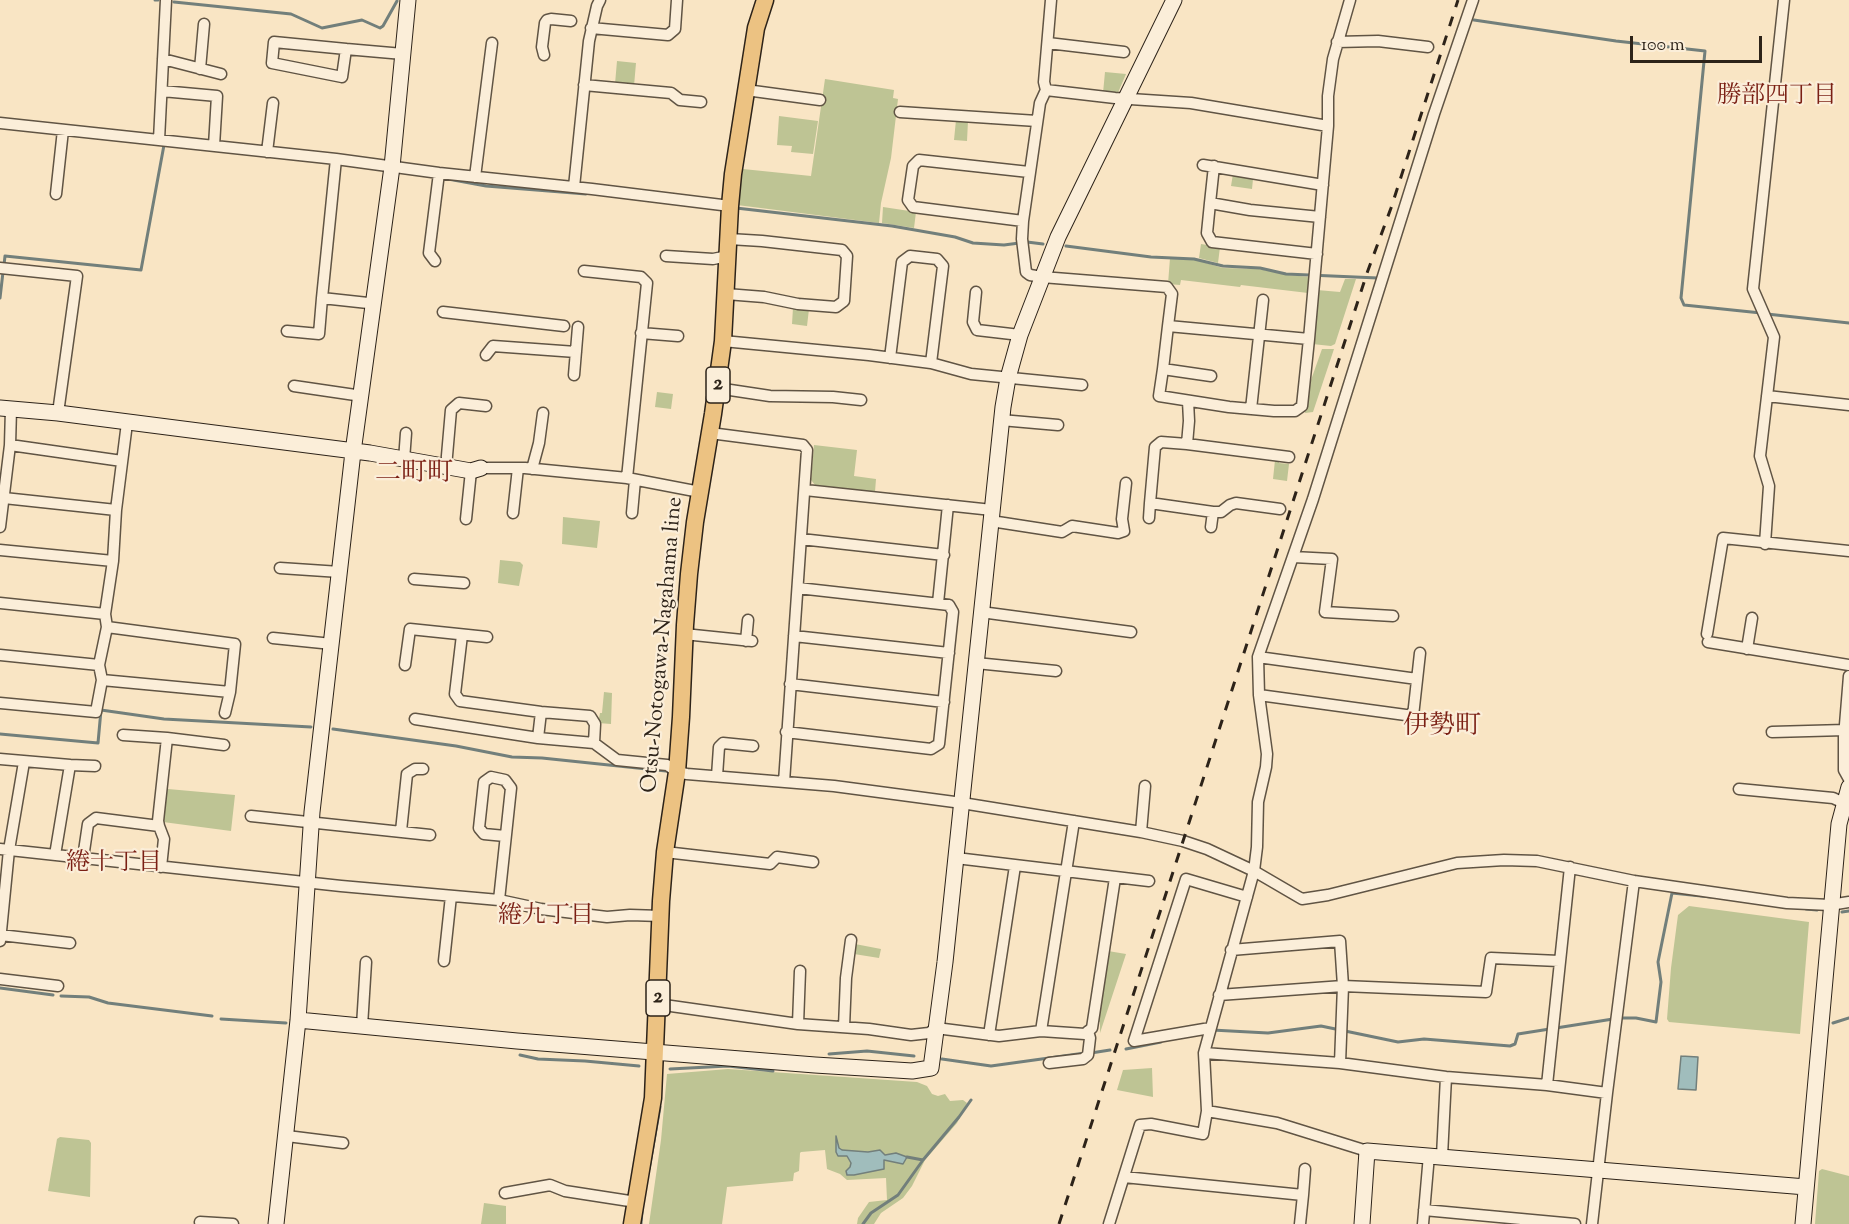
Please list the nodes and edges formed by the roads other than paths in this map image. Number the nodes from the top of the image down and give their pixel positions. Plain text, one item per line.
1 (166, 0) edge
2 (408, 0) edge
3 (600, 0) edge
4 (677, 0) edge
5 (765, 0) edge
6 (1051, 0) edge
7 (1174, 0) edge
8 (1350, 0) edge
9 (1473, 0) edge
10 (1784, 0) edge
11 (571, 21) dead end
12 (204, 24) dead end
13 (591, 28) junction
14 (1337, 42) junction
15 (492, 43) dead end
16 (1048, 43) junction
17 (1428, 47) dead end
18 (346, 49) junction
19 (1124, 51) dead end
20 (403, 54) junction
21 (544, 55) dead end
22 (164, 59) junction
23 (201, 69) junction
24 (221, 74) dead end
25 (584, 85) junction
26 (746, 90) junction
27 (1046, 90) junction
28 (162, 91) junction
29 (1127, 99) junction
30 (820, 100) dead end
31 (701, 102) dead end
32 (273, 103) dead end
33 (900, 112) dead end
34 (1037, 121) junction
35 (0, 123) edge
36 (1328, 126) junction
37 (63, 130) junction
38 (159, 140) junction
39 (214, 146) junction
40 (267, 152) junction
41 (336, 162) junction
42 (392, 167) junction
43 (1029, 172) junction
44 (439, 173) junction
45 (475, 177) junction
46 (1323, 184) junction
47 (574, 187) junction
48 (56, 194) dead end
49 (1210, 203) junction
50 (730, 206) junction
51 (1320, 217) junction
52 (1023, 220) junction
53 (728, 247) junction
54 (1317, 254) junction
55 (666, 256) dead end
56 (435, 261) dead end
57 (0, 268) edge
58 (584, 271) dead end
59 (1042, 277) junction
60 (976, 292) dead end
61 (726, 294) junction
62 (322, 298) junction
63 (1263, 300) dead end
64 (374, 307) junction
65 (443, 312) dead end
66 (564, 326) dead end
67 (1168, 326) junction
68 (578, 327) dead end
69 (287, 331) dead end
70 (641, 333) junction
71 (1259, 334) junction
72 (1020, 335) junction
73 (678, 336) dead end
74 (1309, 339) junction
75 (723, 341) junction
76 (576, 352) junction
77 (486, 355) dead end
78 (890, 358) junction
79 (931, 363) junction
80 (1163, 369) junction
81 (574, 375) dead end
82 (1211, 376) dead end
83 (1008, 378) junction
84 (1082, 385) dead end
85 (294, 386) dead end
86 (717, 388) junction
87 (362, 396) junction
88 (1767, 396) junction
89 (861, 400) dead end
90 (1188, 401) junction
91 (1849, 405) edge
92 (486, 406) dead end
93 (6, 408) edge
94 (1251, 409) junction
95 (58, 413) junction
96 (543, 413) dead end
97 (1001, 420) junction
98 (127, 423) junction
99 (1058, 425) dead end
100 (406, 433) dead end
101 (710, 433) junction
102 (1187, 444) junction
103 (10, 445) junction
104 (354, 452) junction
105 (1289, 457) dead end
106 (404, 460) junction
107 (122, 461) junction
108 (446, 467) junction
109 (518, 468) junction
110 (476, 469) junction
111 (532, 469) junction
112 (631, 479) junction
113 (1126, 483) dead end
114 (805, 490) junction
115 (700, 492) junction
116 (4, 498) junction
117 (1150, 503) junction
118 (948, 505) junction
119 (1280, 509) dead end
120 (116, 510) junction
121 (1213, 512) junction
122 (513, 513) dead end
123 (632, 513) dead end
124 (991, 516) junction
125 (1149, 518) dead end
126 (466, 519) dead end
127 (0, 527) edge
128 (1211, 528) dead end
129 (801, 539) junction
130 (1765, 544) junction
131 (0, 550) edge
132 (1849, 551) edge
133 (944, 555) junction
134 (1293, 557) junction
135 (112, 561) junction
136 (280, 568) dead end
137 (340, 572) junction
138 (414, 579) dead end
139 (464, 583) dead end
140 (798, 588) junction
141 (0, 603) edge
142 (938, 603) junction
143 (981, 612) junction
144 (105, 614) junction
145 (1393, 616) dead end
146 (1752, 618) dead end
147 (748, 620) dead end
148 (107, 627) junction
149 (1131, 632) dead end
150 (684, 634) junction
151 (462, 635) junction
152 (794, 636) junction
153 (487, 637) dead end
154 (273, 638) dead end
155 (332, 644) junction
156 (1747, 649) junction
157 (949, 653) junction
158 (1420, 653) dead end
159 (0, 655) edge
160 (1258, 657) junction
161 (976, 663) junction
162 (99, 665) junction
163 (405, 665) dead end
164 (1849, 665) edge
165 (1056, 671) dead end
166 (1849, 676) edge
167 (102, 680) junction
168 (1417, 680) junction
169 (790, 684) junction
170 (230, 692) junction
171 (1259, 695) junction
172 (944, 702) junction
173 (0, 703) edge
174 (541, 712) junction
175 (225, 713) dead end
176 (415, 719) dead end
177 (1845, 730) junction
178 (786, 732) junction
179 (1772, 732) dead end
180 (123, 735) dead end
181 (167, 738) junction
182 (538, 738) junction
183 (594, 743) junction
184 (224, 745) dead end
185 (753, 746) dead end
186 (0, 759) edge
187 (24, 762) junction
188 (70, 765) junction
189 (95, 766) dead end
190 (423, 769) dead end
191 (676, 772) junction
192 (717, 776) junction
193 (1849, 779) edge
194 (784, 782) junction
195 (1145, 786) dead end
196 (1849, 787) edge
197 (1739, 789) dead end
198 (962, 803) junction
199 (1844, 804) junction
200 (251, 816) dead end
201 (1074, 821) junction
202 (312, 822) junction
203 (159, 826) junction
204 (401, 831) junction
205 (1141, 832) junction
206 (430, 835) dead end
207 (505, 836) junction
208 (5, 850) edge
209 (665, 852) junction
210 (55, 855) junction
211 (83, 858) junction
212 (956, 858) junction
213 (813, 862) dead end
214 (1015, 866) junction
215 (161, 867) junction
216 (1570, 867) junction
217 (1254, 871) junction
218 (1066, 873) junction
219 (1115, 878) junction
220 (1149, 881) dead end
221 (1634, 881) junction
222 (309, 883) junction
223 (451, 896) junction
224 (1247, 897) junction
225 (500, 900) junction
226 (1849, 902) edge
227 (1830, 905) junction
228 (661, 916) junction
229 (0, 935) edge
230 (851, 939) dead end
231 (0, 940) edge
232 (70, 943) dead end
233 (1232, 950) junction
234 (444, 961) dead end
235 (1559, 961) junction
236 (366, 962) dead end
237 (800, 971) dead end
238 (0, 979) edge
239 (58, 986) dead end
240 (1342, 986) junction
241 (1219, 996) junction
242 (657, 1004) junction
243 (298, 1020) junction
244 (798, 1024) junction
245 (362, 1026) junction
246 (844, 1027) junction
247 (936, 1028) junction
248 (1210, 1028) junction
249 (1041, 1031) junction
250 (1088, 1031) junction
251 (989, 1035) junction
252 (654, 1052) junction
253 (1204, 1053) junction
254 (1049, 1063) dead end
255 (1340, 1063) junction
256 (1446, 1077) junction
257 (1547, 1085) junction
258 (1607, 1093) junction
259 (1207, 1111) junction
260 (287, 1136) junction
261 (343, 1143) dead end
262 (1367, 1151) junction
263 (1436, 1156) junction
264 (1305, 1169) dead end
265 (1597, 1171) junction
266 (1124, 1177) junction
267 (1806, 1187) junction
268 (504, 1193) dead end
269 (1303, 1196) junction
270 (636, 1202) junction
271 (1424, 1210) junction
272 (200, 1222) dead end
273 (233, 1224) edge
274 (276, 1224) edge
275 (632, 1224) edge
276 (1109, 1224) edge
277 (1300, 1224) edge
278 (1362, 1224) edge
279 (1423, 1224) edge
280 (1575, 1224) edge
281 (1592, 1224) edge
282 (1803, 1224) edge

1 - 22 street
2 - 20 street
3 - 13 street
4 - 13 street
5 - 26 main road, Otsu-Notogawa-Nagahama line / 2
6 - 16 street
7 - 29 street
8 - 14 street
9 - 134 street
10 - 88 street
11 - 21 street
12 - 23 street
13 - 25 street
14 - 17 street
14 - 36 street
15 - 45 street
16 - 19 street
16 - 27 street
18 - 18 street
18 - 20 street
20 - 42 street
22 - 23 street
22 - 28 street
23 - 24 street
25 - 31 street
25 - 47 street
26 - 30 street
26 - 50 main road, Otsu-Notogawa-Nagahama line / 2
27 - 29 street
27 - 34 street
28 - 38 street
28 - 39 street
29 - 36 street
29 - 59 street
32 - 40 street
33 - 34 street
34 - 43 street
35 - 37 street
36 - 46 street
37 - 38 street
37 - 48 street
38 - 39 street
39 - 40 street
40 - 41 street
41 - 42 street
41 - 62 street
42 - 44 street
42 - 64 street
43 - 52 street
43 - 52 street
44 - 45 street
44 - 56 street
45 - 47 street
46 - 49 street
46 - 51 street
47 - 50 street
49 - 51 street
49 - 54 street
50 - 53 main road, Otsu-Notogawa-Nagahama line / 2
51 - 54 street
52 - 59 street
53 - 55 street
53 - 61 main road, Otsu-Notogawa-Nagahama line / 2
53 - 61 street
54 - 74 street
57 - 95 street
58 - 70 street
59 - 67 street
59 - 72 street
60 - 72 street
61 - 75 main road, Otsu-Notogawa-Nagahama line / 2
62 - 64 street
62 - 69 street
63 - 71 street
64 - 87 street
65 - 66 street
67 - 71 street
67 - 80 street
68 - 76 street
70 - 73 street
70 - 112 street
71 - 74 street
71 - 94 street
72 - 83 street
74 - 94 street
75 - 78 street
75 - 86 main road, Otsu-Notogawa-Nagahama line / 2
76 - 77 street
76 - 81 street
78 - 79 street
78 - 79 street
79 - 83 street
80 - 82 street
80 - 90 street
83 - 84 street
83 - 97 street
85 - 87 street
86 - 89 street
86 - 101 main road, Otsu-Notogawa-Nagahama line / 2
87 - 104 street
88 - 91 street
88 - 130 street
90 - 94 street
90 - 102 street
92 - 108 street
93 - 95 street
93 - 103 street
95 - 98 street
96 - 111 street
97 - 99 street
97 - 124 street
98 - 104 street
98 - 107 street
100 - 106 street
101 - 114 street
101 - 115 main road, Otsu-Notogawa-Nagahama line / 2
102 - 105 street
102 - 117 street
103 - 107 street
103 - 116 street
104 - 106 street
104 - 137 street
106 - 108 street
107 - 120 street
108 - 110 street
109 - 110 street
109 - 111 street
109 - 122 street
110 - 126 street
111 - 112 street
112 - 115 street
112 - 123 street
113 - 124 street
114 - 118 street
114 - 129 street
115 - 150 main road, Otsu-Notogawa-Nagahama line / 2
116 - 120 street
116 - 127 street
117 - 121 street
117 - 125 street
118 - 124 street
118 - 133 street
119 - 121 street
120 - 135 street
121 - 128 street
124 - 143 street
129 - 133 street
129 - 140 street
130 - 132 street
130 - 156 street
131 - 135 street
133 - 142 street
134 - 145 street
134 - 160 street
135 - 144 street
136 - 137 street
137 - 155 street
138 - 139 street
140 - 142 street
140 - 152 street
141 - 144 street
142 - 157 street
143 - 149 street
143 - 161 street
144 - 148 street
146 - 156 street
147 - 150 street
148 - 162 street
148 - 170 street
150 - 191 main road, Otsu-Notogawa-Nagahama line / 2
151 - 153 street
151 - 163 street
151 - 174 street
152 - 157 street
152 - 169 street
154 - 155 street
155 - 202 street
156 - 164 street
157 - 172 street
158 - 168 street
159 - 162 street
160 - 168 street
160 - 171 street
161 - 165 street
161 - 198 street
162 - 167 street
166 - 177 street
167 - 170 street
167 - 173 street
168 - 171 street
169 - 172 street
169 - 178 street
170 - 175 street
171 - 217 street
172 - 178 street
174 - 182 street
174 - 183 street
176 - 182 street
177 - 179 street
177 - 193 street
178 - 194 street
180 - 181 street
181 - 184 street
181 - 203 street
182 - 183 street
183 - 191 street
185 - 192 street
186 - 187 street
187 - 188 street
187 - 208 street
188 - 189 street
188 - 210 street
190 - 204 street
191 - 192 street
191 - 209 main road, Otsu-Notogawa-Nagahama line / 2
192 - 194 street
194 - 198 street
195 - 205 street
196 - 199 street
197 - 199 street
198 - 201 street
198 - 212 street
199 - 227 street
200 - 202 street
201 - 205 street
201 - 218 street
202 - 204 street
202 - 222 street
203 - 211 street
203 - 215 street
204 - 206 street
205 - 217 street
207 - 207 street
207 - 225 street
208 - 210 street
208 - 229 street
209 - 213 street
209 - 228 main road, Otsu-Notogawa-Nagahama line / 2
210 - 211 street
211 - 215 street
212 - 214 street
212 - 247 street
214 - 218 street
214 - 251 street
215 - 222 street
216 - 217 street
216 - 221 street
216 - 235 street
217 - 224 street
218 - 219 street
218 - 249 street
219 - 220 street
219 - 250 street
221 - 227 street
221 - 258 street
222 - 223 street
222 - 243 street
223 - 225 street
223 - 234 street
224 - 233 street
224 - 248 street
225 - 228 street
226 - 227 street
227 - 267 street
228 - 242 main road, Otsu-Notogawa-Nagahama line / 2
229 - 231 street
229 - 232 street
230 - 246 street
233 - 240 street
233 - 241 street
235 - 240 street
235 - 257 street
236 - 245 street
237 - 244 street
238 - 239 street
240 - 241 street
240 - 255 street
241 - 248 street
242 - 244 street
242 - 252 main road, Otsu-Notogawa-Nagahama line / 2
243 - 245 street
243 - 260 street
244 - 246 street
245 - 252 street
246 - 247 street
247 - 251 street
247 - 252 street
248 - 253 street
249 - 250 street
249 - 251 street
250 - 254 street
252 - 270 main road, Otsu-Notogawa-Nagahama line / 2
253 - 255 street
253 - 259 street
255 - 256 street
256 - 257 street
256 - 263 street
257 - 258 street
258 - 265 street
259 - 262 street
259 - 266 street
260 - 261 street
260 - 274 street
262 - 263 street
262 - 278 street
263 - 265 street
263 - 271 street
264 - 269 street
265 - 267 street
265 - 281 street
266 - 269 street
266 - 276 street
267 - 282 street
268 - 270 street
269 - 277 street
270 - 275 main road, Otsu-Notogawa-Nagahama line / 2
271 - 279 street
271 - 280 street
272 - 273 street

